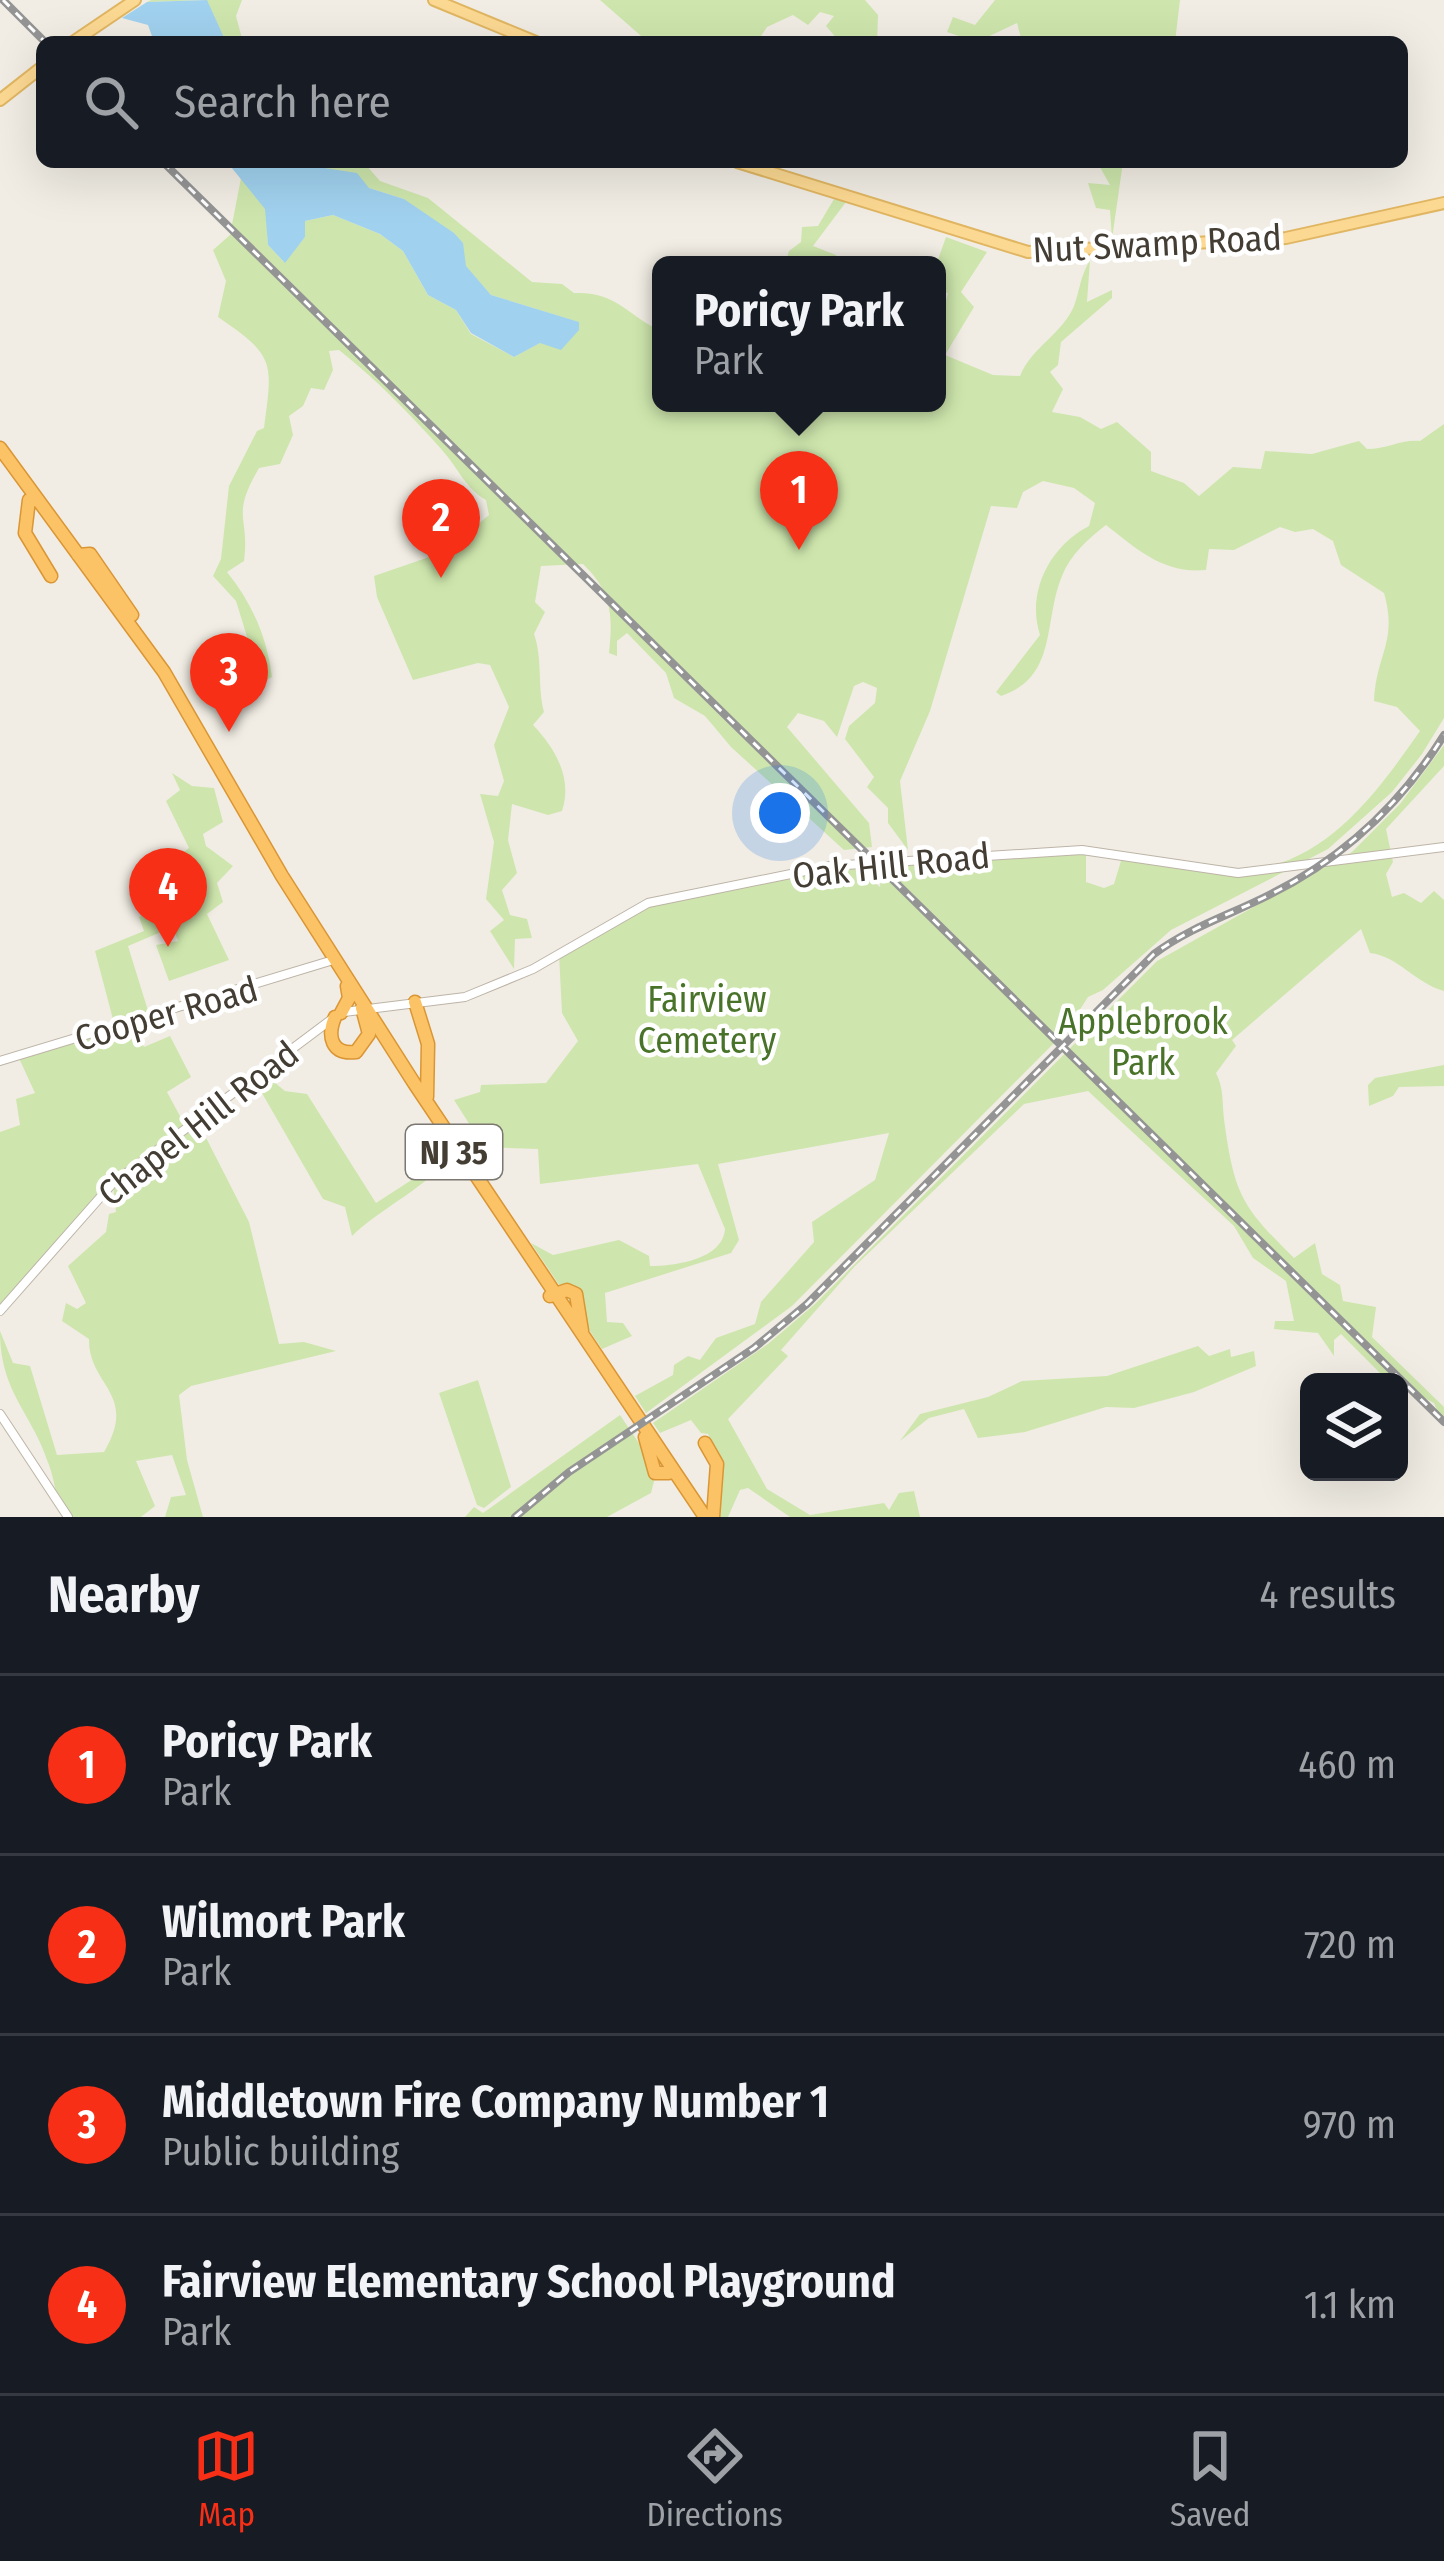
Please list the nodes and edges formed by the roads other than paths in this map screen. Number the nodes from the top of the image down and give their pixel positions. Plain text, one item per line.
1 (135, 0) edge
2 (434, 0) edge
3 (82, 36) edge
4 (521, 36) edge
5 (36, 72) edge
6 (0, 100) edge
7 (756, 168) edge
8 (1444, 203) edge
9 (0, 448) edge
10 (0, 458) edge
11 (29, 500) junction
12 (51, 576) dead end
13 (1444, 847) edge
14 (330, 961) junction
15 (347, 986) junction
16 (416, 1002) junction
17 (364, 1006) junction
18 (338, 1015) junction
19 (0, 1061) edge
20 (434, 1114) junction
21 (552, 1295) junction
22 (0, 1311) edge
23 (0, 1414) edge
24 (705, 1443) dead end
25 (68, 1517) edge
26 (705, 1517) edge

1 - 3 main road
2 - 4 main road
5 - 6 main road
7 - 8 main road, Nut Swamp Road
9 - 17 highway, NJ 35
10 - 11 highway, NJ 35
11 - 12 highway
11 - 14 highway, NJ 35
13 - 16 street, Oak Hill Road
14 - 15 highway, NJ 35
14 - 19 street, Cooper Road
15 - 17 highway, NJ 35
15 - 18 highway
16 - 17 street, Oak Hill Road
16 - 20 highway
17 - 18 street, Chapel Hill Road
17 - 18 highway
17 - 20 highway, NJ 35
17 - 21 highway, NJ 35
18 - 22 street, Chapel Hill Road
20 - 21 highway, NJ 35
21 - 26 highway, NJ 35
21 - 26 highway
23 - 25 street
24 - 26 highway

